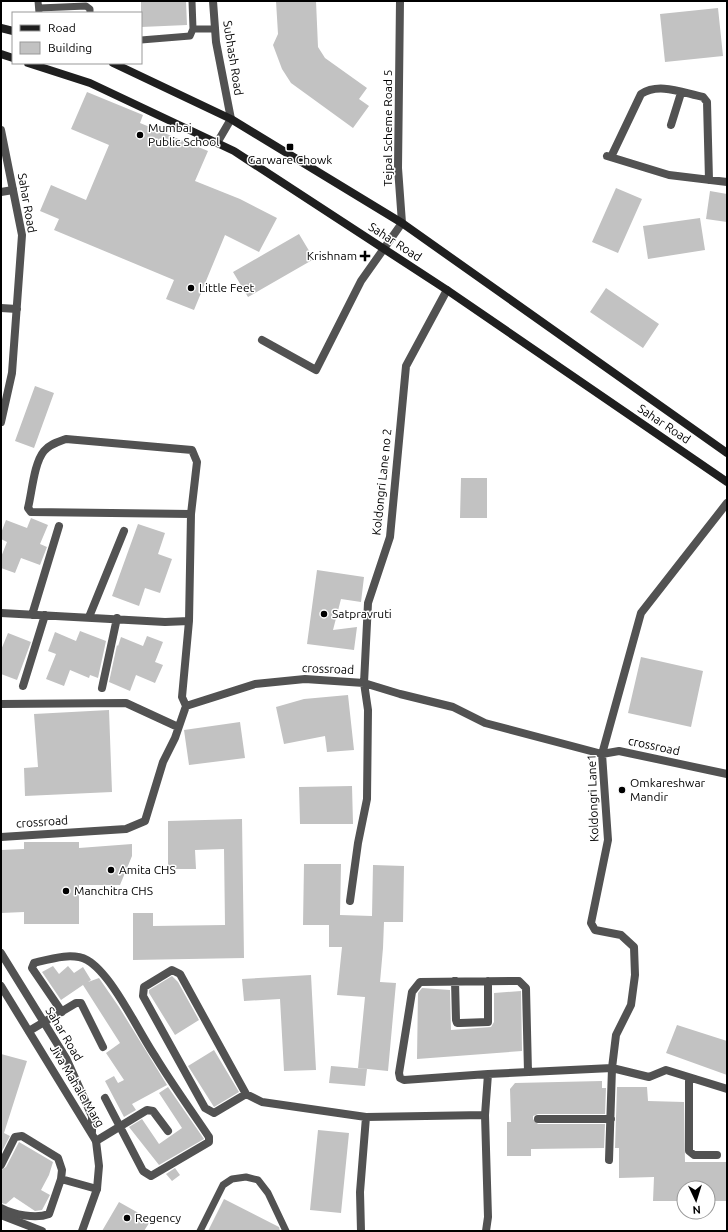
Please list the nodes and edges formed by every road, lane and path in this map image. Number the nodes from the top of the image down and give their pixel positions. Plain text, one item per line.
1 (192, 1) edge
2 (213, 1) edge
3 (400, 1) edge
4 (38, 7) edge
5 (90, 12) edge
6 (1, 28) edge
7 (192, 29) junction
8 (215, 29) junction
9 (12, 31) edge
10 (142, 40) edge
11 (1, 54) edge
12 (12, 58) edge
13 (31, 64) edge
14 (115, 64) edge
15 (681, 93) junction
16 (231, 119) junction
17 (671, 125) dead end
18 (1, 130) edge
19 (217, 143) junction
20 (709, 180) junction
21 (727, 182) edge
22 (13, 190) junction
23 (1, 192) edge
24 (402, 223) junction
25 (383, 248) junction
26 (447, 290) junction
27 (1, 308) edge
28 (17, 309) junction
29 (262, 340) dead end
30 (1, 422) edge
31 (727, 453) edge
32 (727, 482) edge
33 (727, 503) edge
34 (191, 514) junction
35 (59, 526) dead end
36 (124, 531) dead end
37 (1, 613) edge
38 (32, 614) junction
39 (45, 615) junction
40 (88, 617) junction
41 (117, 618) junction
42 (189, 622) junction
43 (364, 683) junction
44 (23, 686) dead end
45 (102, 688) dead end
46 (1, 704) edge
47 (186, 706) junction
48 (178, 727) junction
49 (602, 754) junction
50 (727, 774) edge
51 (1, 837) edge
52 (350, 901) dead end
53 (1, 953) edge
54 (455, 981) junction
55 (488, 981) junction
56 (2, 989) edge
57 (62, 1012) junction
58 (43, 1023) junction
59 (29, 1030) junction
60 (103, 1047) dead end
61 (612, 1068) junction
62 (528, 1072) junction
63 (488, 1074) junction
64 (689, 1078) junction
65 (727, 1089) edge
66 (246, 1094) junction
67 (105, 1098) dead end
68 (485, 1115) junction
69 (366, 1117) junction
70 (611, 1118) junction
71 (538, 1119) dead end
72 (119, 1125) junction
73 (168, 1131) dead end
74 (92, 1132) junction
75 (96, 1141) junction
76 (717, 1155) dead end
77 (610, 1160) dead end
78 (1, 1165) edge
79 (61, 1180) junction
80 (97, 1188) junction
81 (1, 1208) edge
82 (1, 1215) edge
83 (42, 1231) edge
84 (82, 1231) edge
85 (200, 1231) edge
86 (286, 1231) edge
87 (361, 1231) edge
88 (486, 1231) edge

1 - 7 lane
2 - 8 street, Subhash Road
3 - 24 street, Tejpal Scheme Road 5
4 - 5 lane
6 - 9 main road
7 - 8 lane
7 - 10 lane
8 - 16 street, Subhash Road
11 - 12 main road
13 - 19 main road, Sahar Road
14 - 16 main road, Sahar Road
15 - 17 street
15 - 20 street
15 - 20 street
16 - 19 street
16 - 24 main road, Sahar Road
18 - 22 street, Sahar Road
19 - 25 main road, Sahar Road
20 - 21 street
22 - 23 street
22 - 28 street, Sahar Road
24 - 25 street
24 - 31 main road, Sahar Road
25 - 26 main road, Sahar Road
25 - 29 street
26 - 32 main road, Sahar Road
26 - 43 street, Koldongri Lane no 2
27 - 28 street
28 - 30 street, Sahar Road
33 - 49 street, Koldongri Lane1
34 - 34 street
34 - 42 street
35 - 38 street
36 - 40 street
37 - 38 street
38 - 39 street
39 - 40 street
39 - 44 street
40 - 41 street
41 - 42 street
41 - 45 street
42 - 47 street
43 - 47 street, crossroad
43 - 49 street, crossroad
43 - 52 street, Koldongri Lane no 2
46 - 48 street
47 - 48 street, crossroad
48 - 51 street, crossroad
49 - 50 street, crossroad
49 - 61 street, Koldongri Lane1
53 - 58 street, Sahar Road
54 - 55 street
54 - 55 street
54 - 63 street
55 - 62 street
56 - 59 street, Jiva Mahale Marg
57 - 58 street
57 - 60 street
57 - 72 street
58 - 59 street
58 - 74 street, Sahar Road
59 - 74 street, Jiva Mahale Marg
61 - 62 street
61 - 64 street
61 - 70 street, Koldongri Lane1
62 - 63 street
63 - 68 street
64 - 65 street
64 - 76 street
66 - 66 street
66 - 69 street
67 - 72 street
68 - 69 street
68 - 88 street
69 - 87 street
70 - 71 street
70 - 77 street, Koldongri Lane1
72 - 73 street
72 - 75 street
74 - 75 street, Jiva Mahale Marg
75 - 80 street, Jiva Mahale Marg
78 - 79 street
79 - 80 street
79 - 81 street
80 - 84 street, Jiva Mahale Marg
82 - 83 street
85 - 86 lane

